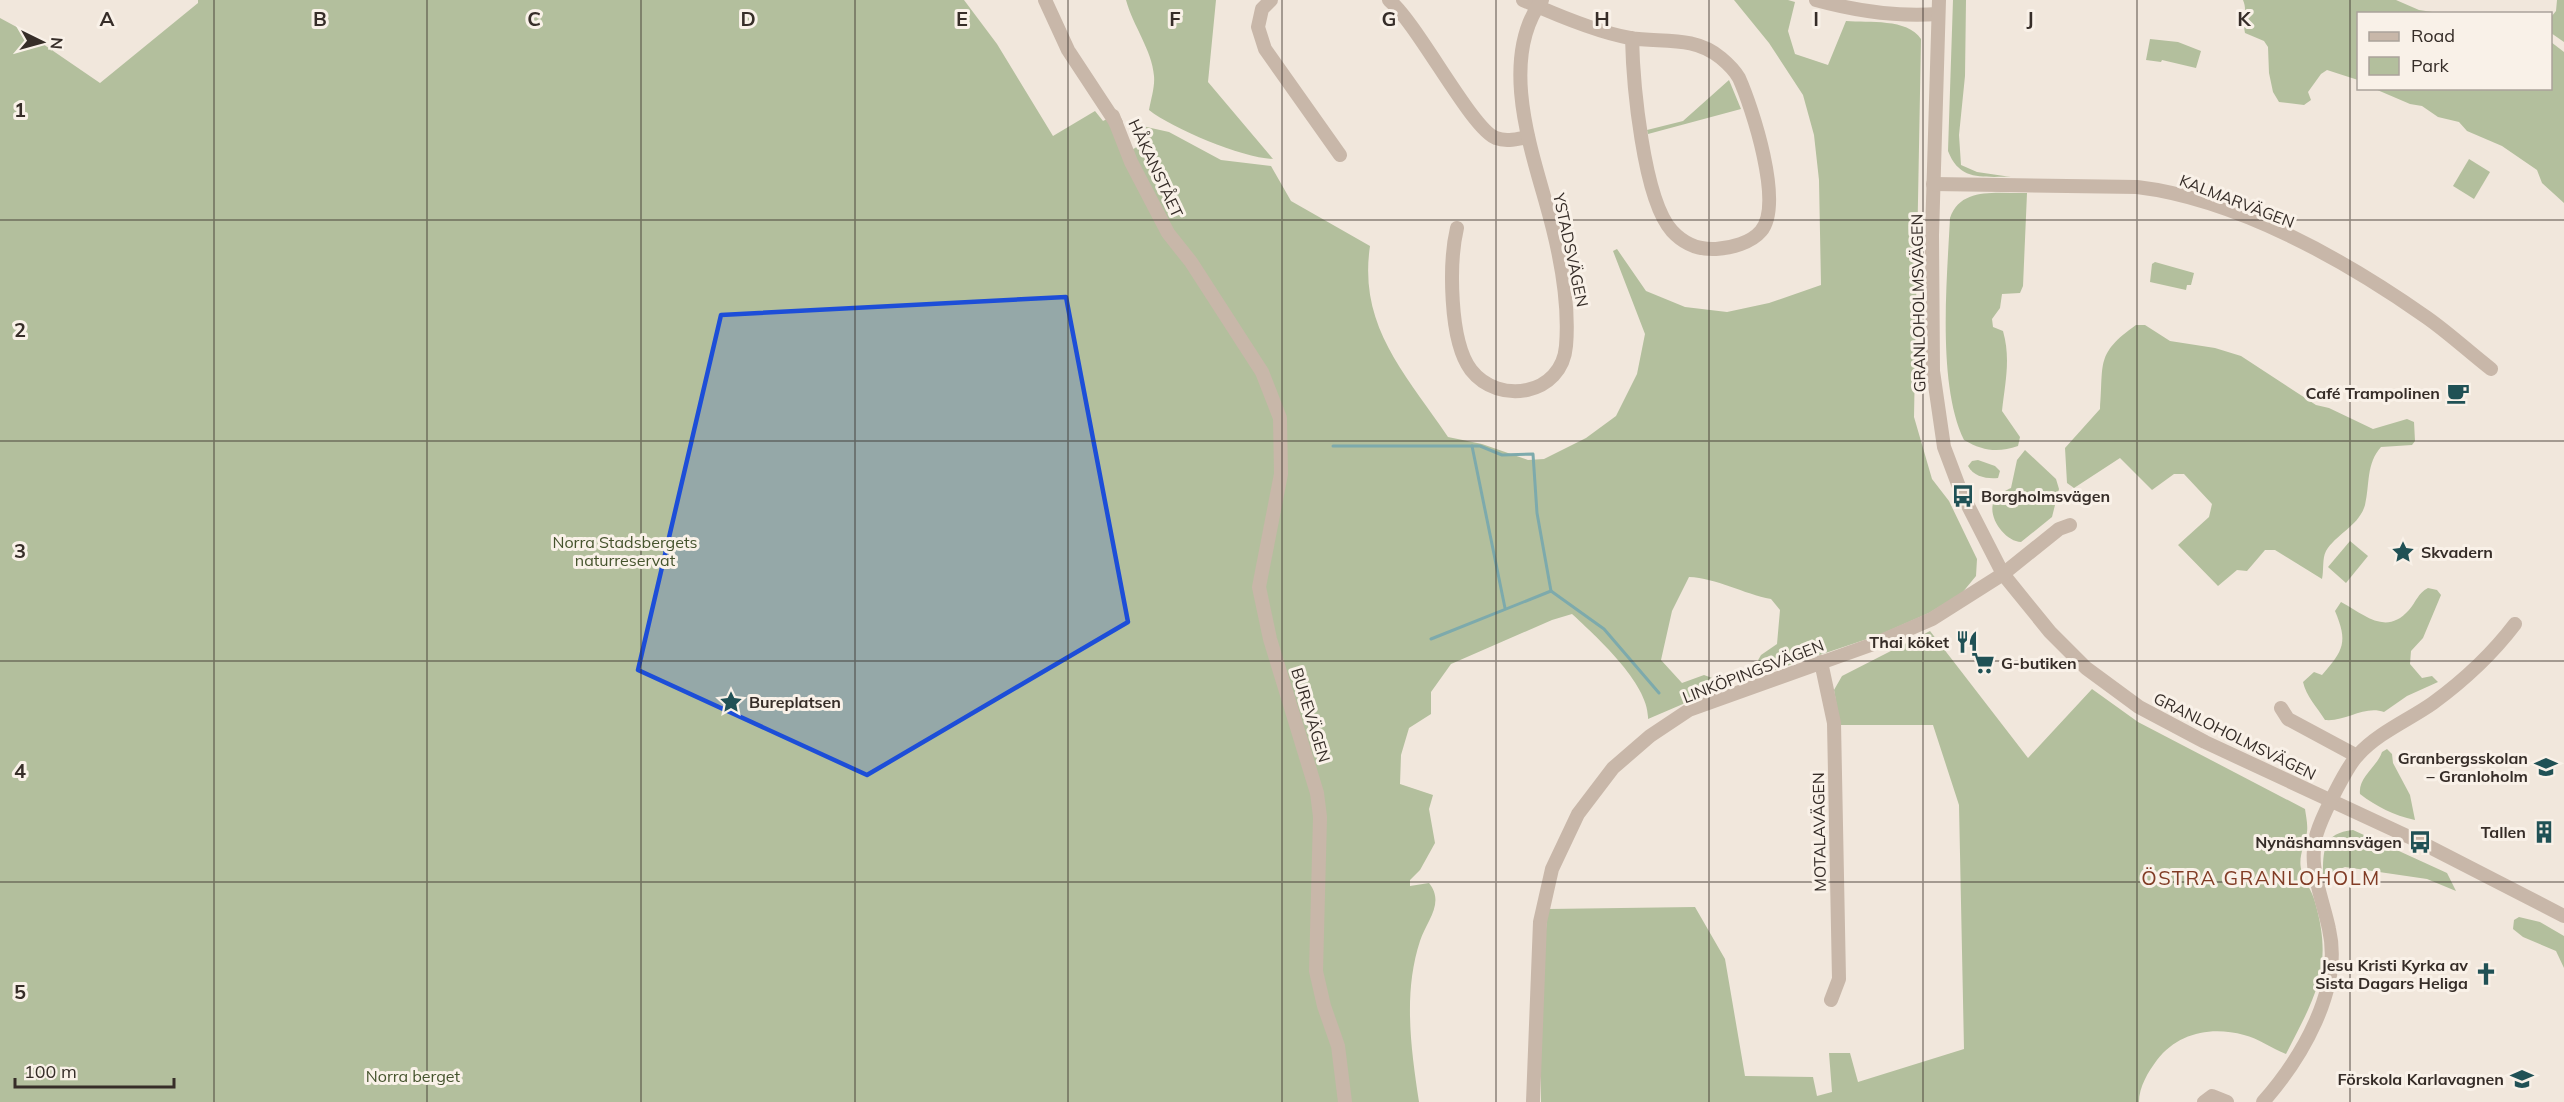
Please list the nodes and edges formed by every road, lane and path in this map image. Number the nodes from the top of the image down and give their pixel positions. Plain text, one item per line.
1 (1045, 0) edge
2 (1271, 0) edge
3 (1389, 0) edge
4 (1523, 0) edge
5 (1816, 0) edge
6 (1939, 0) edge
7 (1540, 3) edge
8 (1938, 14) junction
9 (1632, 38) junction
10 (1528, 137) junction
11 (1340, 155) dead end
12 (1933, 184) junction
13 (1457, 228) dead end
14 (1245, 345) joint
15 (2491, 369) dead end
16 (2070, 525) dead end
17 (2003, 574) junction
18 (2515, 624) dead end
19 (1821, 662) junction
20 (2281, 708) dead end
21 (2356, 756) junction
22 (2332, 802) junction
23 (2564, 916) edge
24 (1831, 1000) dead end
25 (1345, 1102) edge
26 (1533, 1102) edge
27 (2204, 1102) edge
28 (2227, 1102) edge
29 (2263, 1102) edge

1 - 14 street, HÅKANSTÅET
2 - 11 street
3 - 10 street
4 - 7 street
5 - 8 street
6 - 8 street, GRANLOHOLMSVÄGEN
7 - 9 street
7 - 10 street, YSTADSVÄGEN
8 - 12 street, GRANLOHOLMSVÄGEN
9 - 9 street
10 - 13 street, YSTADSVÄGEN
12 - 15 street, KALMARVÄGEN
12 - 17 street, GRANLOHOLMSVÄGEN
14 - 25 street, BUREVÄGEN
16 - 17 street
17 - 19 street, LINKÖPINGSVÄGEN
17 - 22 street, GRANLOHOLMSVÄGEN
18 - 21 street
19 - 24 street, MOTALAVÄGEN
19 - 26 street, LINKÖPINGSVÄGEN
20 - 21 street
21 - 22 street
22 - 23 street, GRANLOHOLMSVÄGEN
22 - 29 street
27 - 28 street

